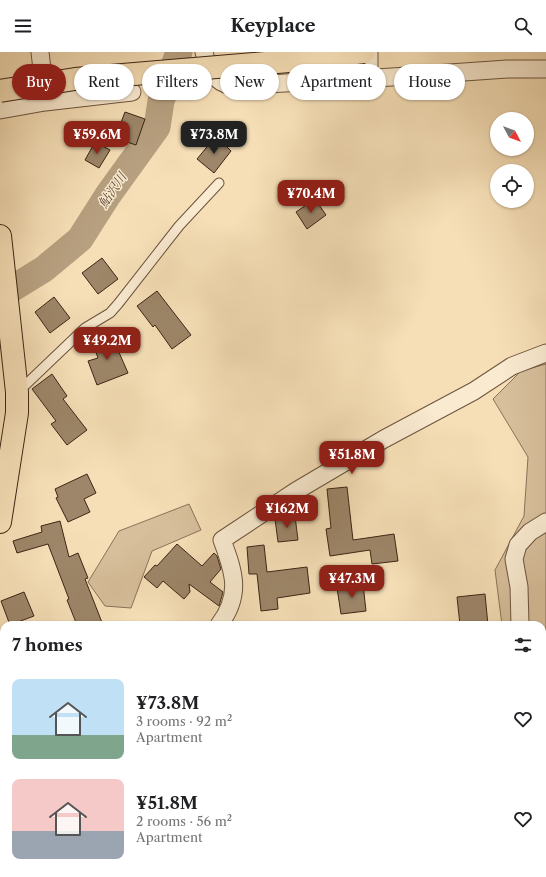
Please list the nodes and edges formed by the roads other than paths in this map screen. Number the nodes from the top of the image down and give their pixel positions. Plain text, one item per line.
1 (40, 52) edge
2 (204, 52) edge
3 (364, 52) edge
4 (369, 52) edge
5 (369, 64) edge
6 (546, 69) edge
7 (386, 78) edge
8 (287, 83) edge
9 (0, 91) edge
10 (74, 99) edge
11 (45, 102) junction
12 (0, 110) edge
13 (219, 183) dead end
14 (1, 242) edge
15 (546, 353) edge
16 (17, 392) junction
17 (0, 522) edge
18 (546, 522) edge
19 (222, 621) edge
20 (520, 621) edge

1 - 11 street
2 - 8 street
3 - 9 highway, bridge
4 - 5 street
6 - 7 street
10 - 11 street
11 - 12 street
13 - 16 lane
14 - 16 highway
15 - 19 street
16 - 17 highway
18 - 20 street

